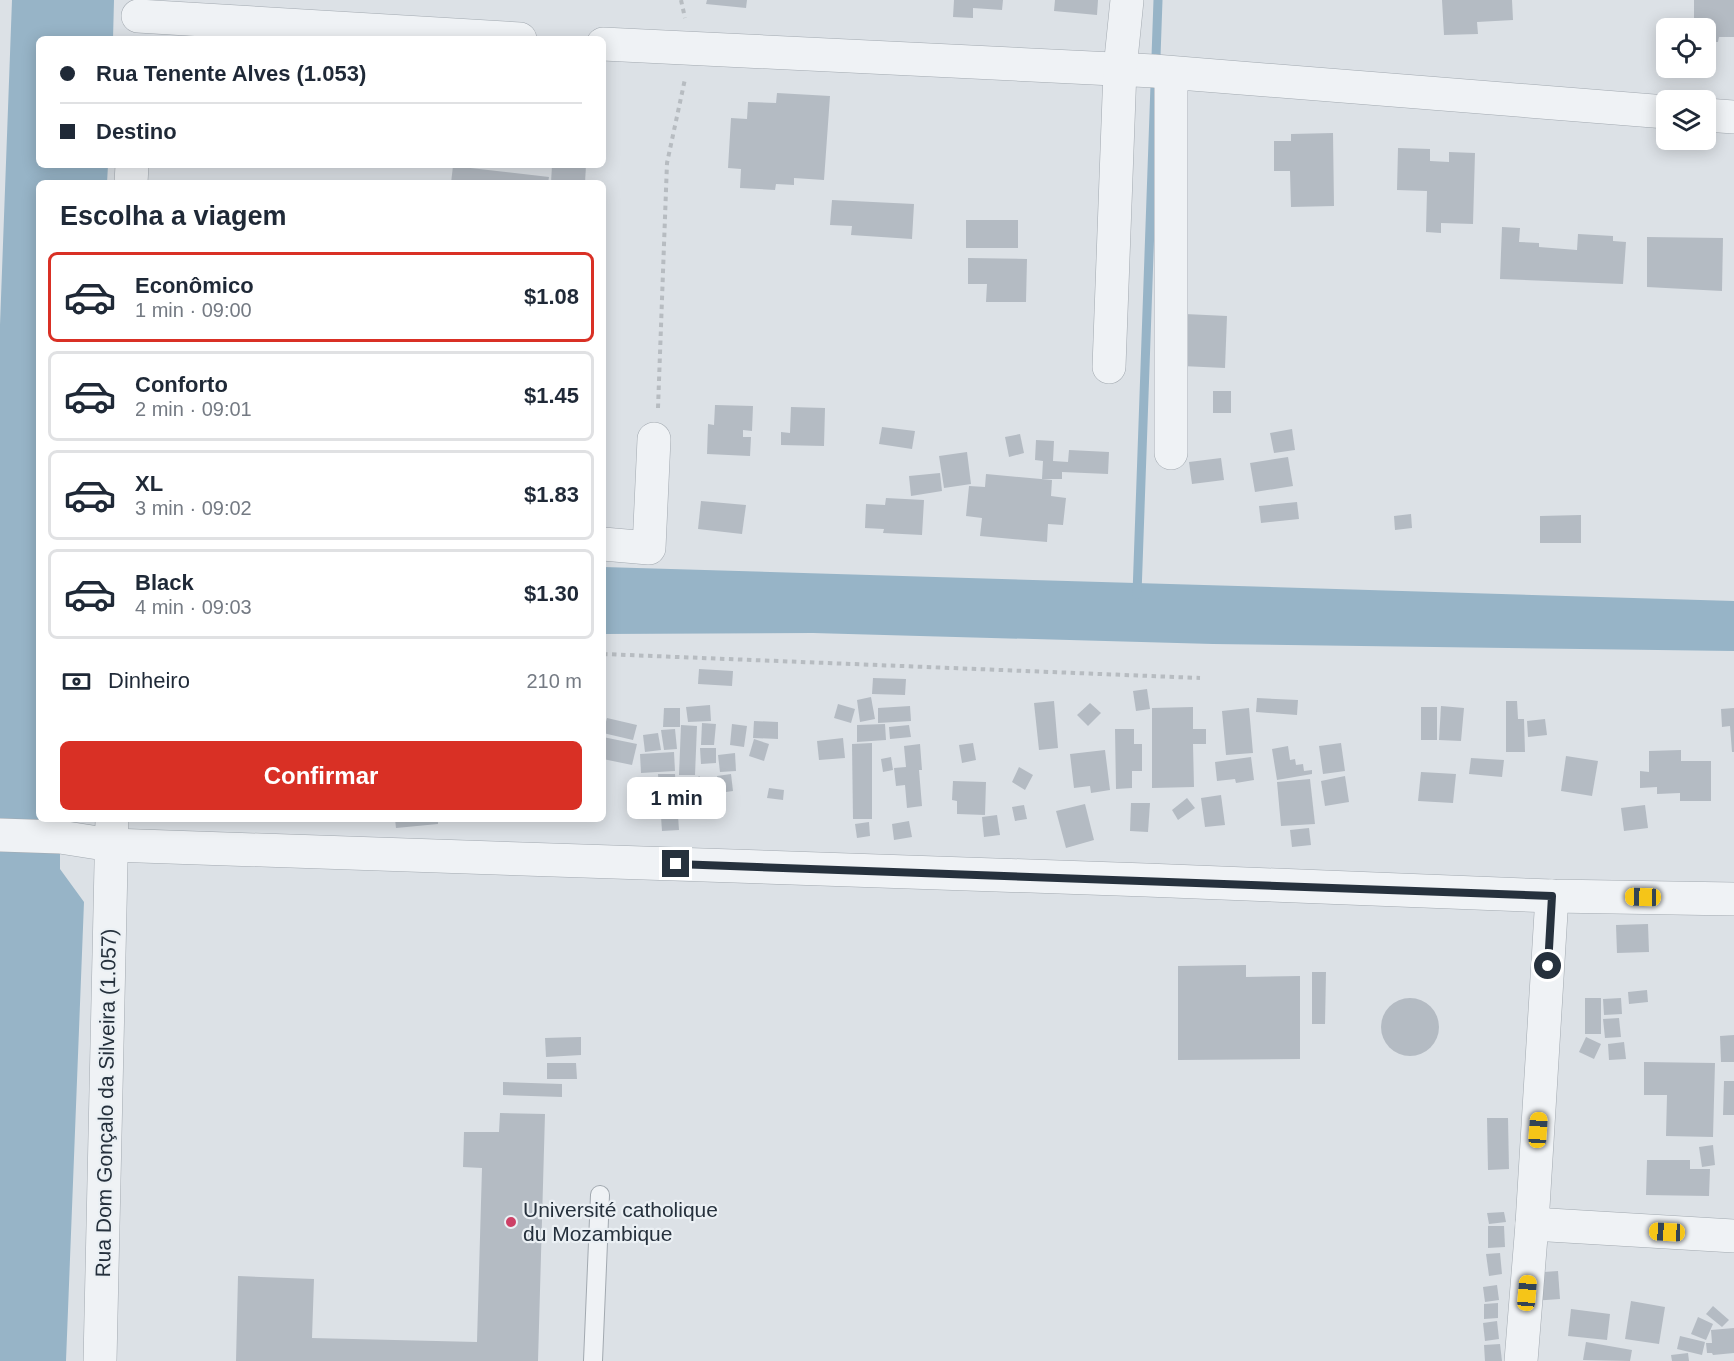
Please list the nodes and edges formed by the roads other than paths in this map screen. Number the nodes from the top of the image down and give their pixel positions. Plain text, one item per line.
1 (1127, 0) edge
2 (138, 18) edge
3 (465, 36) edge
4 (606, 44) edge
5 (1120, 69) junction
6 (1171, 73) junction
7 (1656, 111) edge
8 (1716, 116) edge
9 (1734, 117) edge
10 (1109, 367) dead end
11 (654, 439) road end
12 (1171, 453) dead end
13 (606, 544) edge
14 (112, 832) edge
15 (0, 835) edge
16 (1552, 896) junction
17 (1734, 899) edge
18 (600, 1195) dead end
19 (1532, 1224) junction
20 (1734, 1236) edge
21 (100, 1361) edge
22 (593, 1361) edge
23 (1521, 1361) edge

1 - 5 street
2 - 3 street
4 - 5 street
5 - 6 street
5 - 10 street
6 - 7 street
6 - 12 street
8 - 9 street
11 - 13 street
14 - 15 street
14 - 16 street
14 - 21 street, Rua Dom Gonçalo da Silveira (1.057)
16 - 17 street
16 - 19 street
18 - 22 lane
19 - 20 street
19 - 23 street

